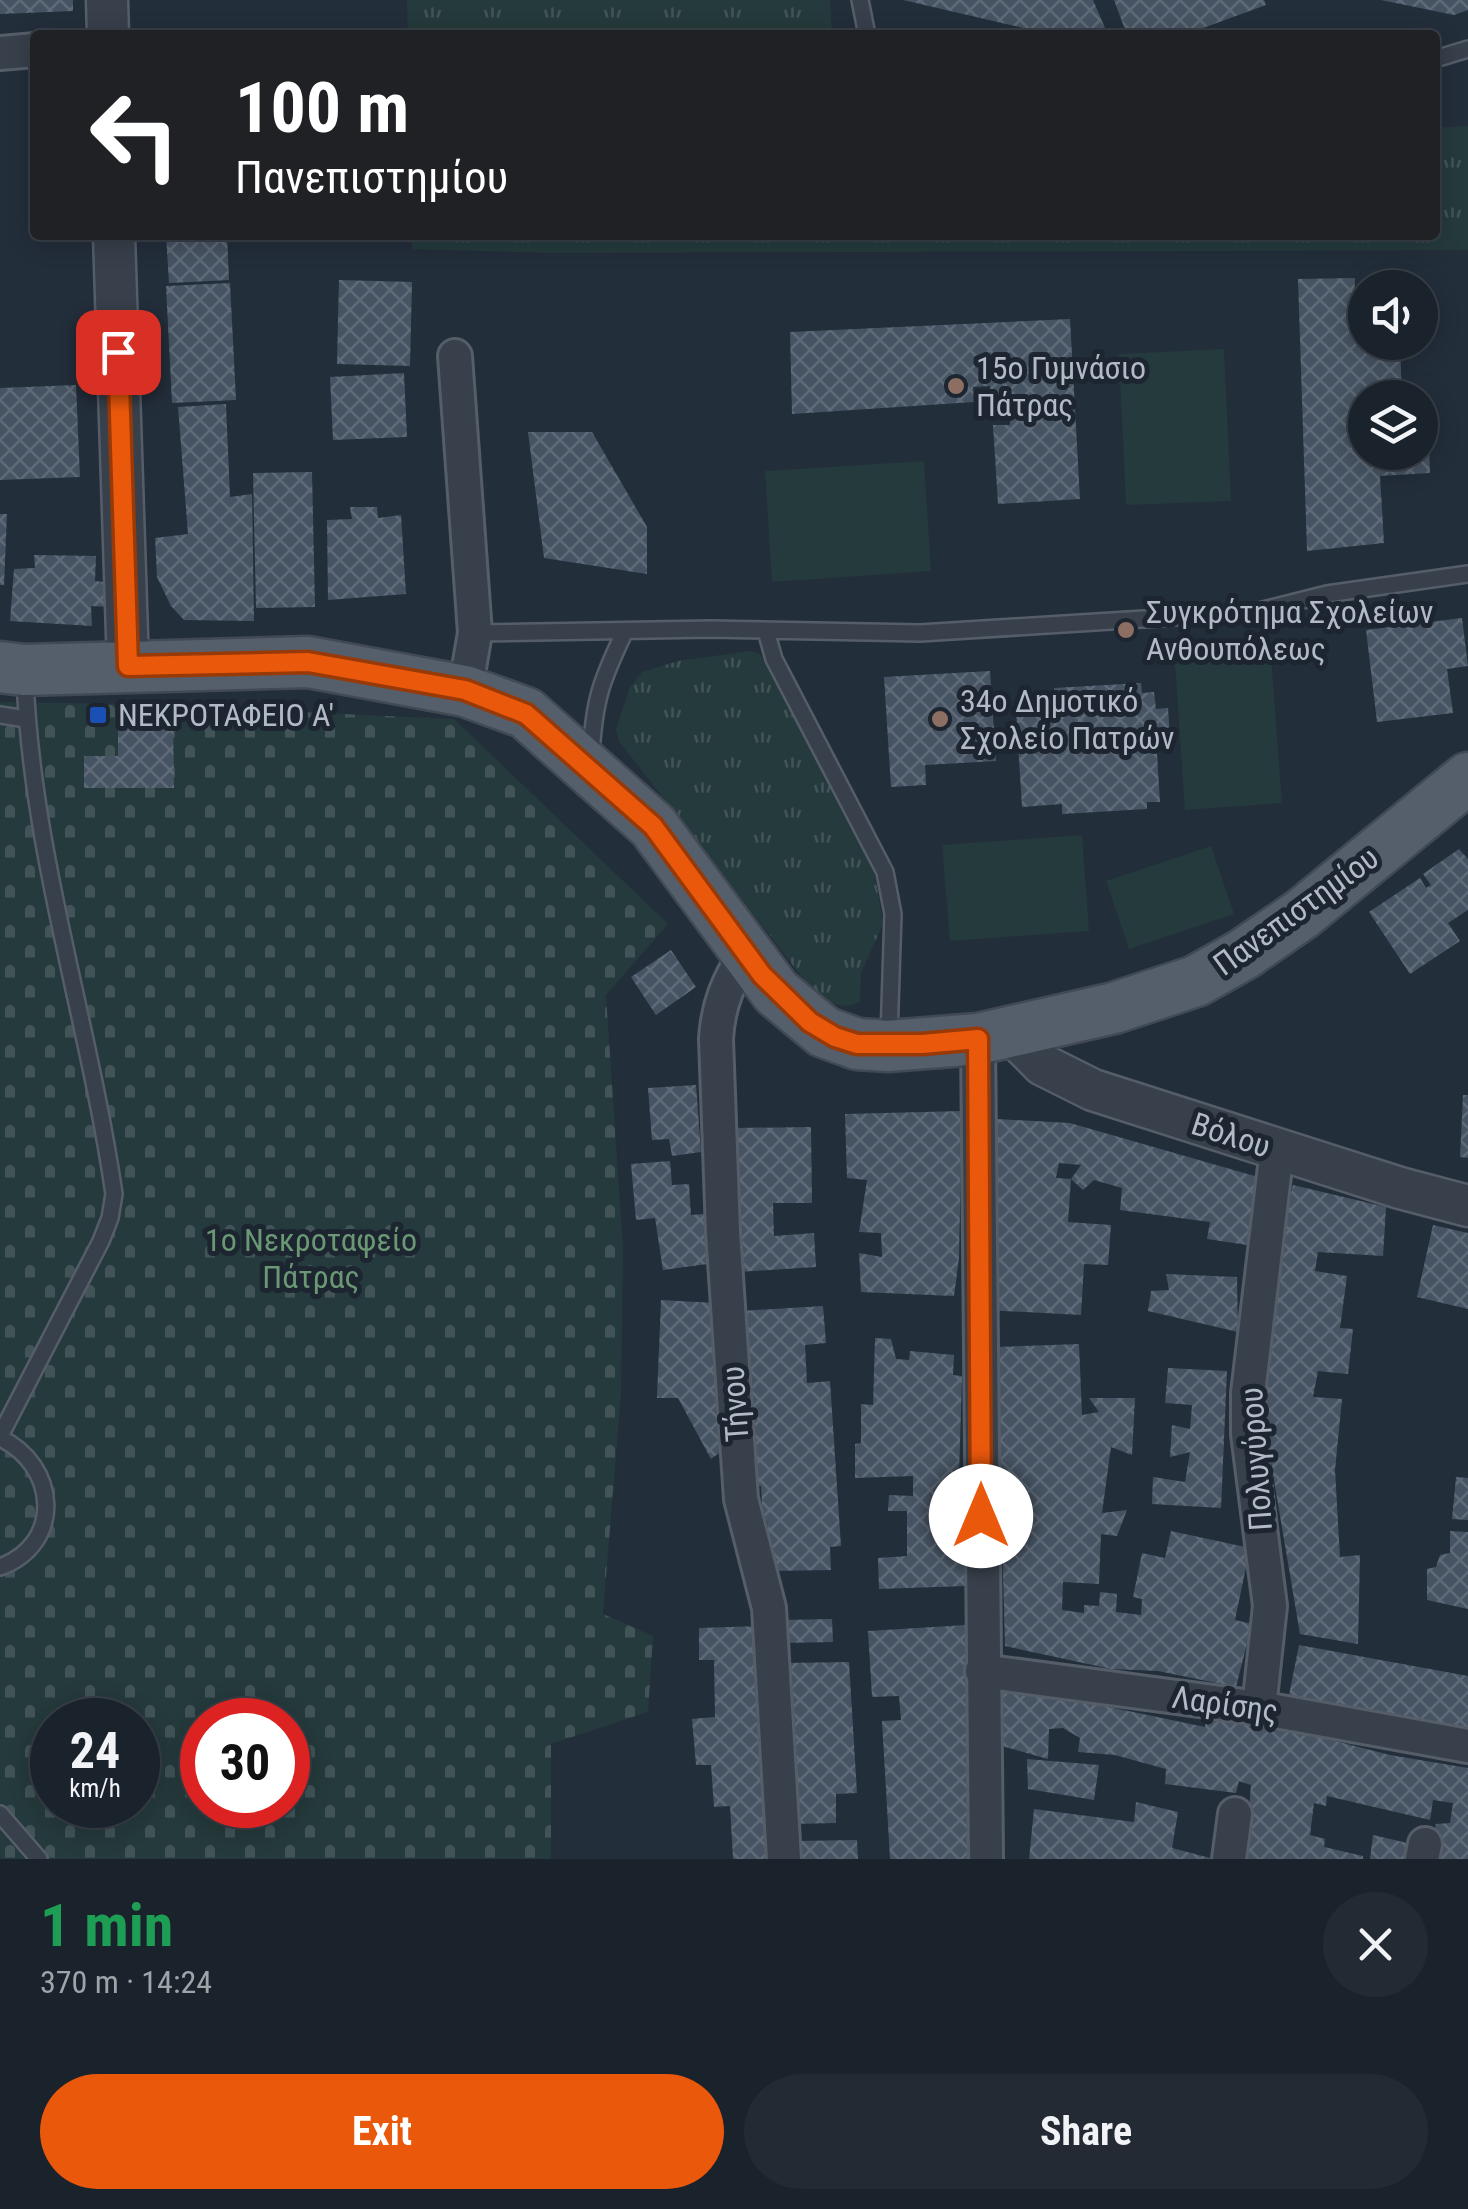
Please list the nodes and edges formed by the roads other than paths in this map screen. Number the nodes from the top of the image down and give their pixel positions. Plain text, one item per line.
1 (106, 0) edge
2 (860, 0) edge
3 (108, 30) edge
4 (866, 30) edge
5 (30, 50) edge
6 (1468, 50) edge
7 (0, 52) edge
8 (1440, 58) edge
9 (114, 240) edge
10 (455, 356) dead end
11 (1468, 574) edge
12 (625, 631) junction
13 (766, 631) junction
14 (475, 633) junction
15 (128, 666) junction
16 (12, 668) edge
17 (465, 690) junction
18 (0, 715) edge
19 (26, 719) junction
20 (590, 770) junction
21 (1468, 778) edge
22 (746, 953) junction
23 (995, 1036) junction
24 (888, 1046) junction
25 (1277, 1150) junction
26 (1468, 1206) edge
27 (0, 1437) edge
28 (0, 1568) edge
29 (982, 1671) junction
30 (1259, 1708) junction
31 (1468, 1746) edge
32 (0, 1814) edge
33 (1235, 1814) dead end
34 (39, 1859) edge
35 (784, 1859) edge
36 (986, 1859) edge
37 (1228, 1859) edge

1 - 3 street
2 - 4 lane
5 - 7 street
6 - 8 lane
9 - 15 street
10 - 14 street
11 - 13 lane
12 - 13 lane
12 - 14 lane
12 - 20 lane
13 - 24 lane
14 - 17 street
15 - 16 main road, Πανεπιστημίου
15 - 17 main road, Πανεπιστημίου
16 - 19 lane
17 - 20 main road, Πανεπιστημίου
18 - 19 lane
19 - 27 lane
20 - 22 main road, Πανεπιστημίου
21 - 23 main road, Πανεπιστημίου
22 - 24 main road, Πανεπιστημίου
22 - 35 street, Τήνου
23 - 24 main road, Πανεπιστημίου
23 - 25 street, Βόλου
23 - 29 street
25 - 26 street, Βόλου
25 - 30 street, Πολυγύρου
27 - 28 lane
29 - 30 street, Λαρίσης
29 - 36 street
30 - 31 street, Λαρίσης
32 - 34 lane
33 - 37 street

